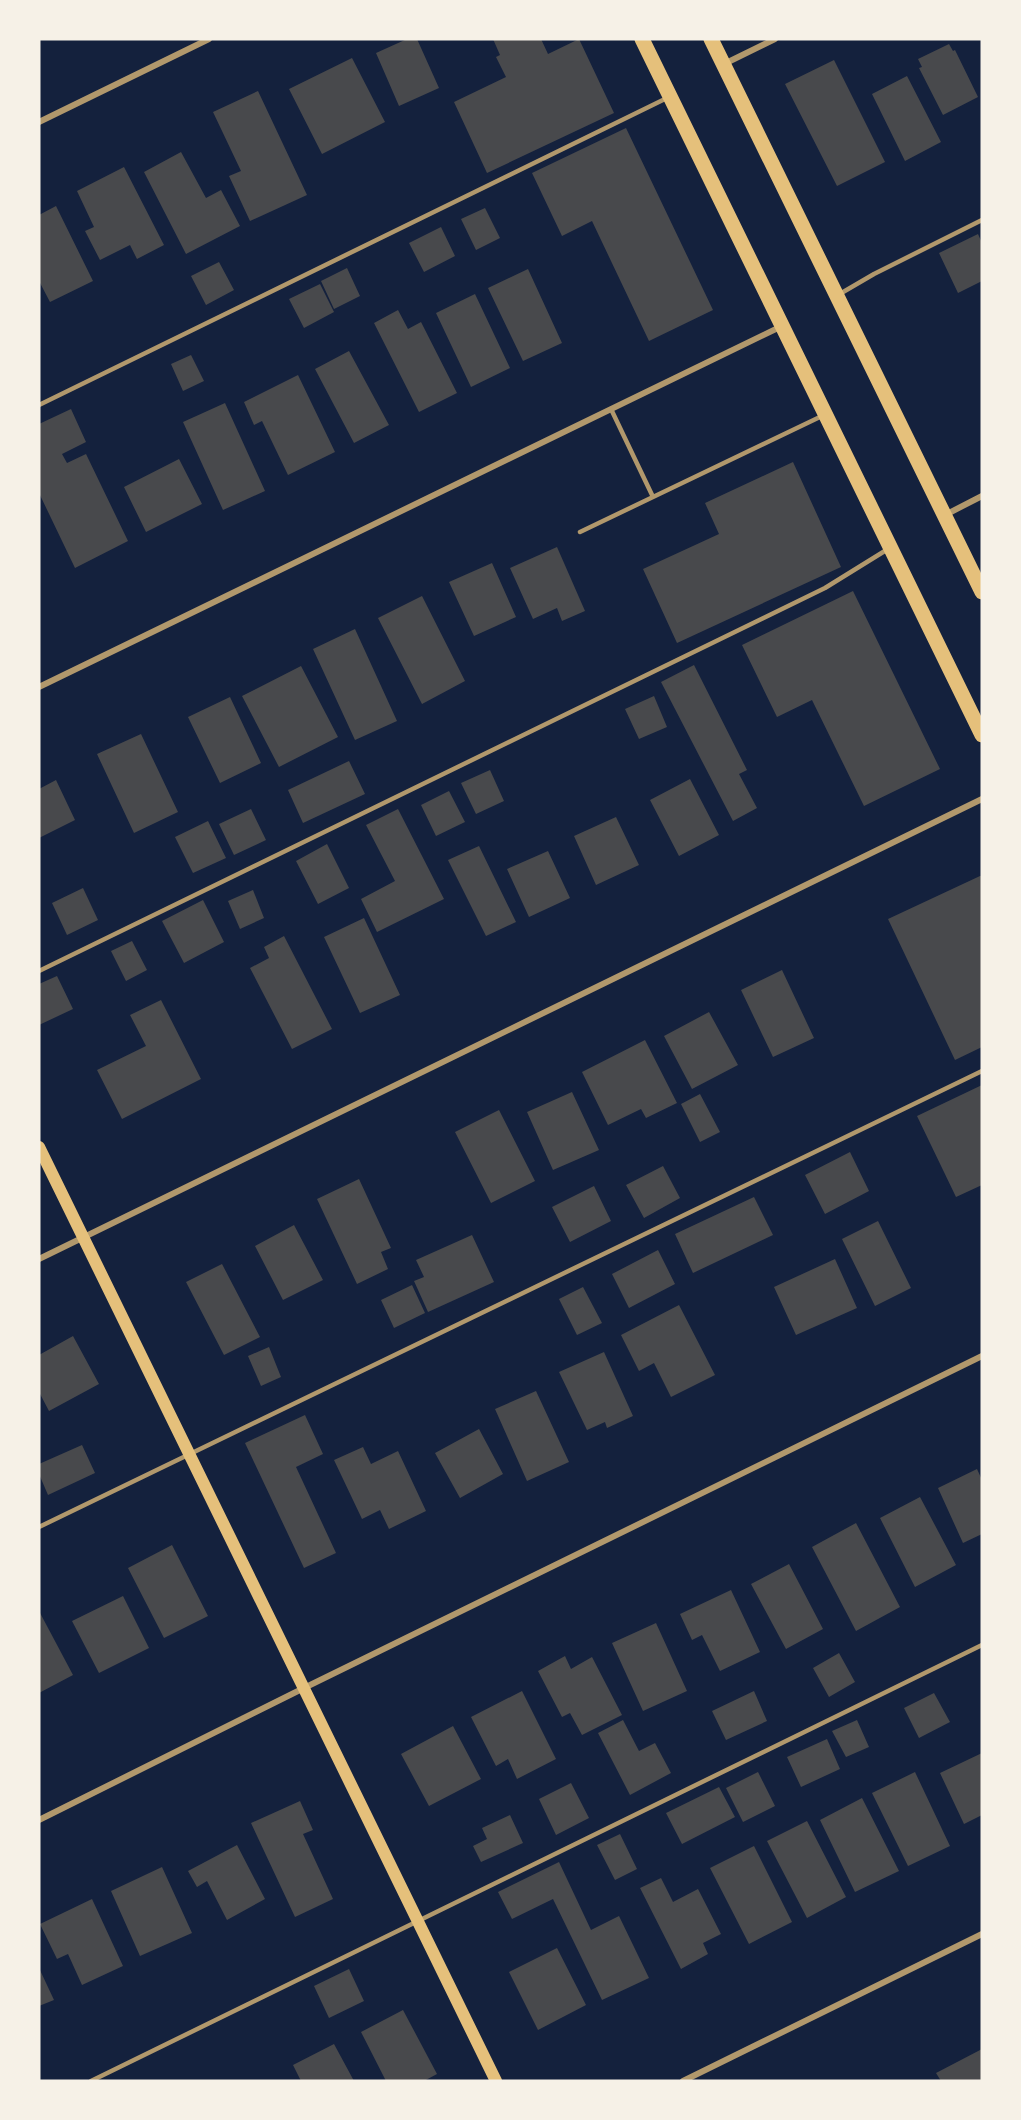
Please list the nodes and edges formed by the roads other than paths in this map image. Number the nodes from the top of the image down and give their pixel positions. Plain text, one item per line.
1 (209, 39) edge
2 (642, 39) edge
3 (711, 39) edge
4 (775, 39) edge
5 (724, 64) junction
6 (670, 96) junction
7 (39, 122) edge
8 (982, 220) edge
9 (837, 296) junction
10 (782, 326) junction
11 (39, 405) edge
12 (611, 409) junction
13 (825, 414) junction
14 (982, 496) edge
15 (653, 497) junction
16 (944, 515) junction
17 (580, 532) dead end
18 (891, 547) junction
19 (982, 592) edge
20 (39, 687) edge
21 (982, 735) edge
22 (982, 799) edge
23 (39, 971) edge
24 (982, 1071) edge
25 (39, 1147) edge
26 (82, 1238) junction
27 (39, 1259) edge
28 (982, 1356) edge
29 (189, 1454) junction
30 (39, 1527) edge
31 (982, 1645) edge
32 (304, 1688) junction
33 (39, 1820) edge
34 (417, 1921) junction
35 (982, 1934) edge
36 (91, 2081) edge
37 (496, 2081) edge
38 (683, 2081) edge

1 - 7 street
2 - 6 main road
3 - 5 main road
4 - 5 street
5 - 9 main road
6 - 10 main road
6 - 11 lane
8 - 9 lane
9 - 16 main road
10 - 12 street
10 - 13 main road
12 - 15 lane
12 - 20 street
13 - 15 lane
13 - 18 main road
14 - 16 street
15 - 17 lane
16 - 19 main road
18 - 21 main road
18 - 23 lane
22 - 26 street
24 - 29 lane
25 - 26 main road
26 - 27 street
26 - 29 main road
28 - 32 street
29 - 30 lane
29 - 32 main road
31 - 34 lane
32 - 33 street
32 - 34 main road
34 - 36 lane
34 - 37 main road
35 - 38 street

